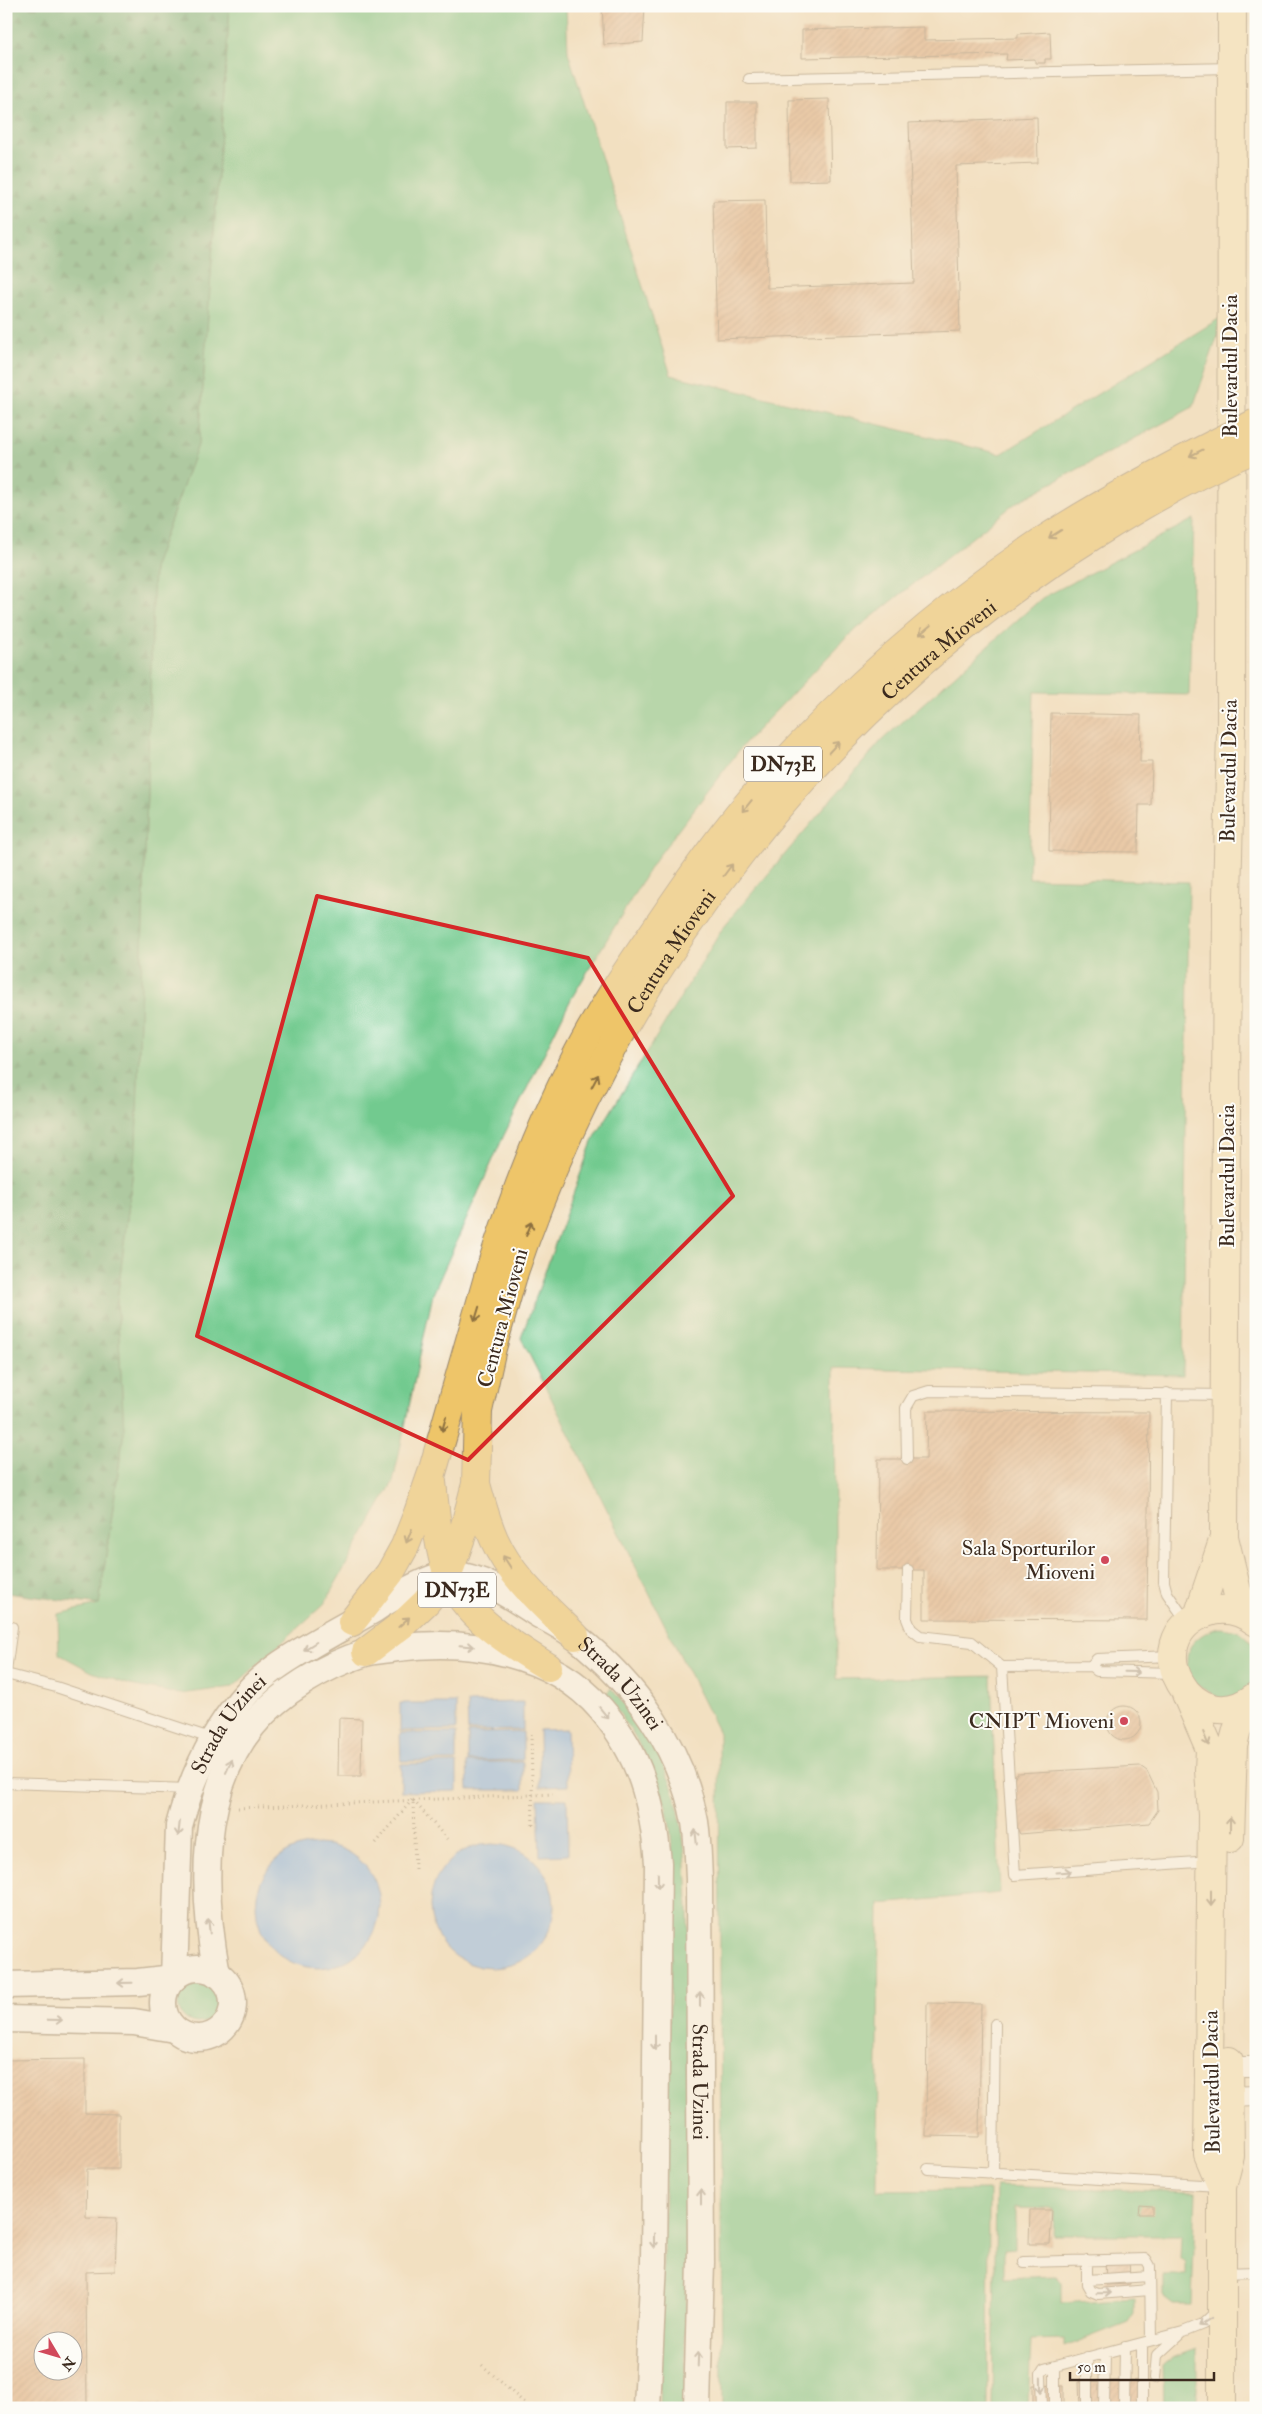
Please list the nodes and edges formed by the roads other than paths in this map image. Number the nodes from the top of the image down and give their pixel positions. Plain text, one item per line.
1 (1232, 6) edge
2 (1232, 68) junction
3 (749, 79) dead end
4 (1256, 424) edge
5 (1256, 448) edge
6 (502, 1271) junction
7 (1167, 1393) junction
8 (1226, 1396) junction
9 (908, 1459) dead end
10 (432, 1473) junction
11 (476, 1484) junction
12 (1224, 1537) junction
13 (908, 1570) dead end
14 (448, 1574) junction
15 (1193, 1619) junction
16 (1251, 1619) edge
17 (352, 1622) junction
18 (12, 1627) dead end
19 (576, 1636) junction
20 (366, 1652) junction
21 (1091, 1666) junction
22 (548, 1667) junction
23 (1002, 1667) junction
24 (6, 1672) edge
25 (1178, 1675) junction
26 (1252, 1699) edge
27 (214, 1739) junction
28 (6, 1783) edge
29 (191, 1789) junction
30 (1212, 1861) junction
31 (218, 1974) junction
32 (174, 1978) junction
33 (6, 1985) edge
34 (6, 2019) edge
35 (995, 2024) dead end
36 (174, 2029) junction
37 (1228, 2067) junction
38 (1256, 2067) edge
39 (1256, 2096) edge
40 (1228, 2097) junction
41 (928, 2169) dead end
42 (993, 2174) junction
43 (1222, 2187) junction
44 (1087, 2260) junction
45 (1024, 2262) dead end
46 (1256, 2272) edge
47 (1221, 2273) junction
48 (1150, 2276) junction
49 (1087, 2280) junction
50 (1150, 2290) junction
51 (1223, 2306) junction
52 (1183, 2332) junction
53 (1147, 2342) junction
54 (1126, 2347) junction
55 (1105, 2353) junction
56 (1087, 2357) junction
57 (1056, 2366) junction
58 (1155, 2378) dead end
59 (647, 2408) edge
60 (697, 2408) edge
61 (1042, 2408) edge
62 (1054, 2408) edge
63 (1087, 2408) edge
64 (1104, 2408) edge
65 (1124, 2408) edge
66 (1142, 2408) edge
67 (1222, 2408) edge

1 - 2 main road, Bulevardul Dacia
2 - 3 lane
2 - 8 main road, Bulevardul Dacia
4 -> 6 highway, Centura Mioveni / DN73E, bridge
6 -> 5 highway, Centura Mioveni / DN73E, bridge
6 -> 10 highway, Centura Mioveni / DN73E
6 - 11 highway, Centura Mioveni / DN73E
7 - 8 lane
7 - 9 lane
7 - 15 lane
8 - 12 main road, Bulevardul Dacia
10 - 14 highway, DN73E
10 -> 17 highway, Centura Mioveni / DN73E
11 - 14 highway, Centura Mioveni / DN73E
19 -> 11 highway, DN73E
12 - 15 main road
12 - 16 main road
13 - 23 lane
14 - 17 street, Strada Uzinei
14 - 19 street, Strada Uzinei
20 -> 14 highway, Centura Mioveni / DN73E
14 - 22 highway, DN73E
15 - 16 main road
15 - 25 main road
17 -> 27 street, Strada Uzinei
18 - 24 lane
60 -> 19 street, Strada Uzinei
20 -> 22 street, Strada Uzinei
31 -> 20 street, Strada Uzinei
21 - 23 lane
21 -> 25 lane
21 - 25 lane
22 -> 59 street, Strada Uzinei
23 -> 30 lane
24 - 27 lane
25 - 26 main road
25 -> 30 main road, Bulevardul Dacia
37 -> 26 main road
27 - 29 street, Strada Uzinei
28 - 29 lane
29 -> 32 street, Strada Uzinei
30 -> 43 main road, Bulevardul Dacia
31 - 32 street
31 - 36 street
32 -> 33 street
32 - 36 street
34 -> 36 street
35 - 42 lane
37 - 38 street
37 - 40 main road
39 - 40 street
40 - 43 main road
41 - 42 lane
42 - 43 lane
43 - 47 main road, Bulevardul Dacia
44 - 45 lane
44 - 48 lane
44 - 49 lane
46 - 47 lane
47 - 51 main road, Bulevardul Dacia
48 - 49 lane
48 - 50 lane
49 -> 50 lane
50 - 53 lane
51 -> 52 lane
51 - 67 main road, Bulevardul Dacia
52 - 53 lane
52 - 58 lane
53 - 54 lane
53 - 66 lane
54 - 55 lane
54 - 65 lane
55 - 56 lane
55 - 64 lane
56 - 57 lane
56 - 63 lane
57 -> 61 lane
57 - 62 lane

